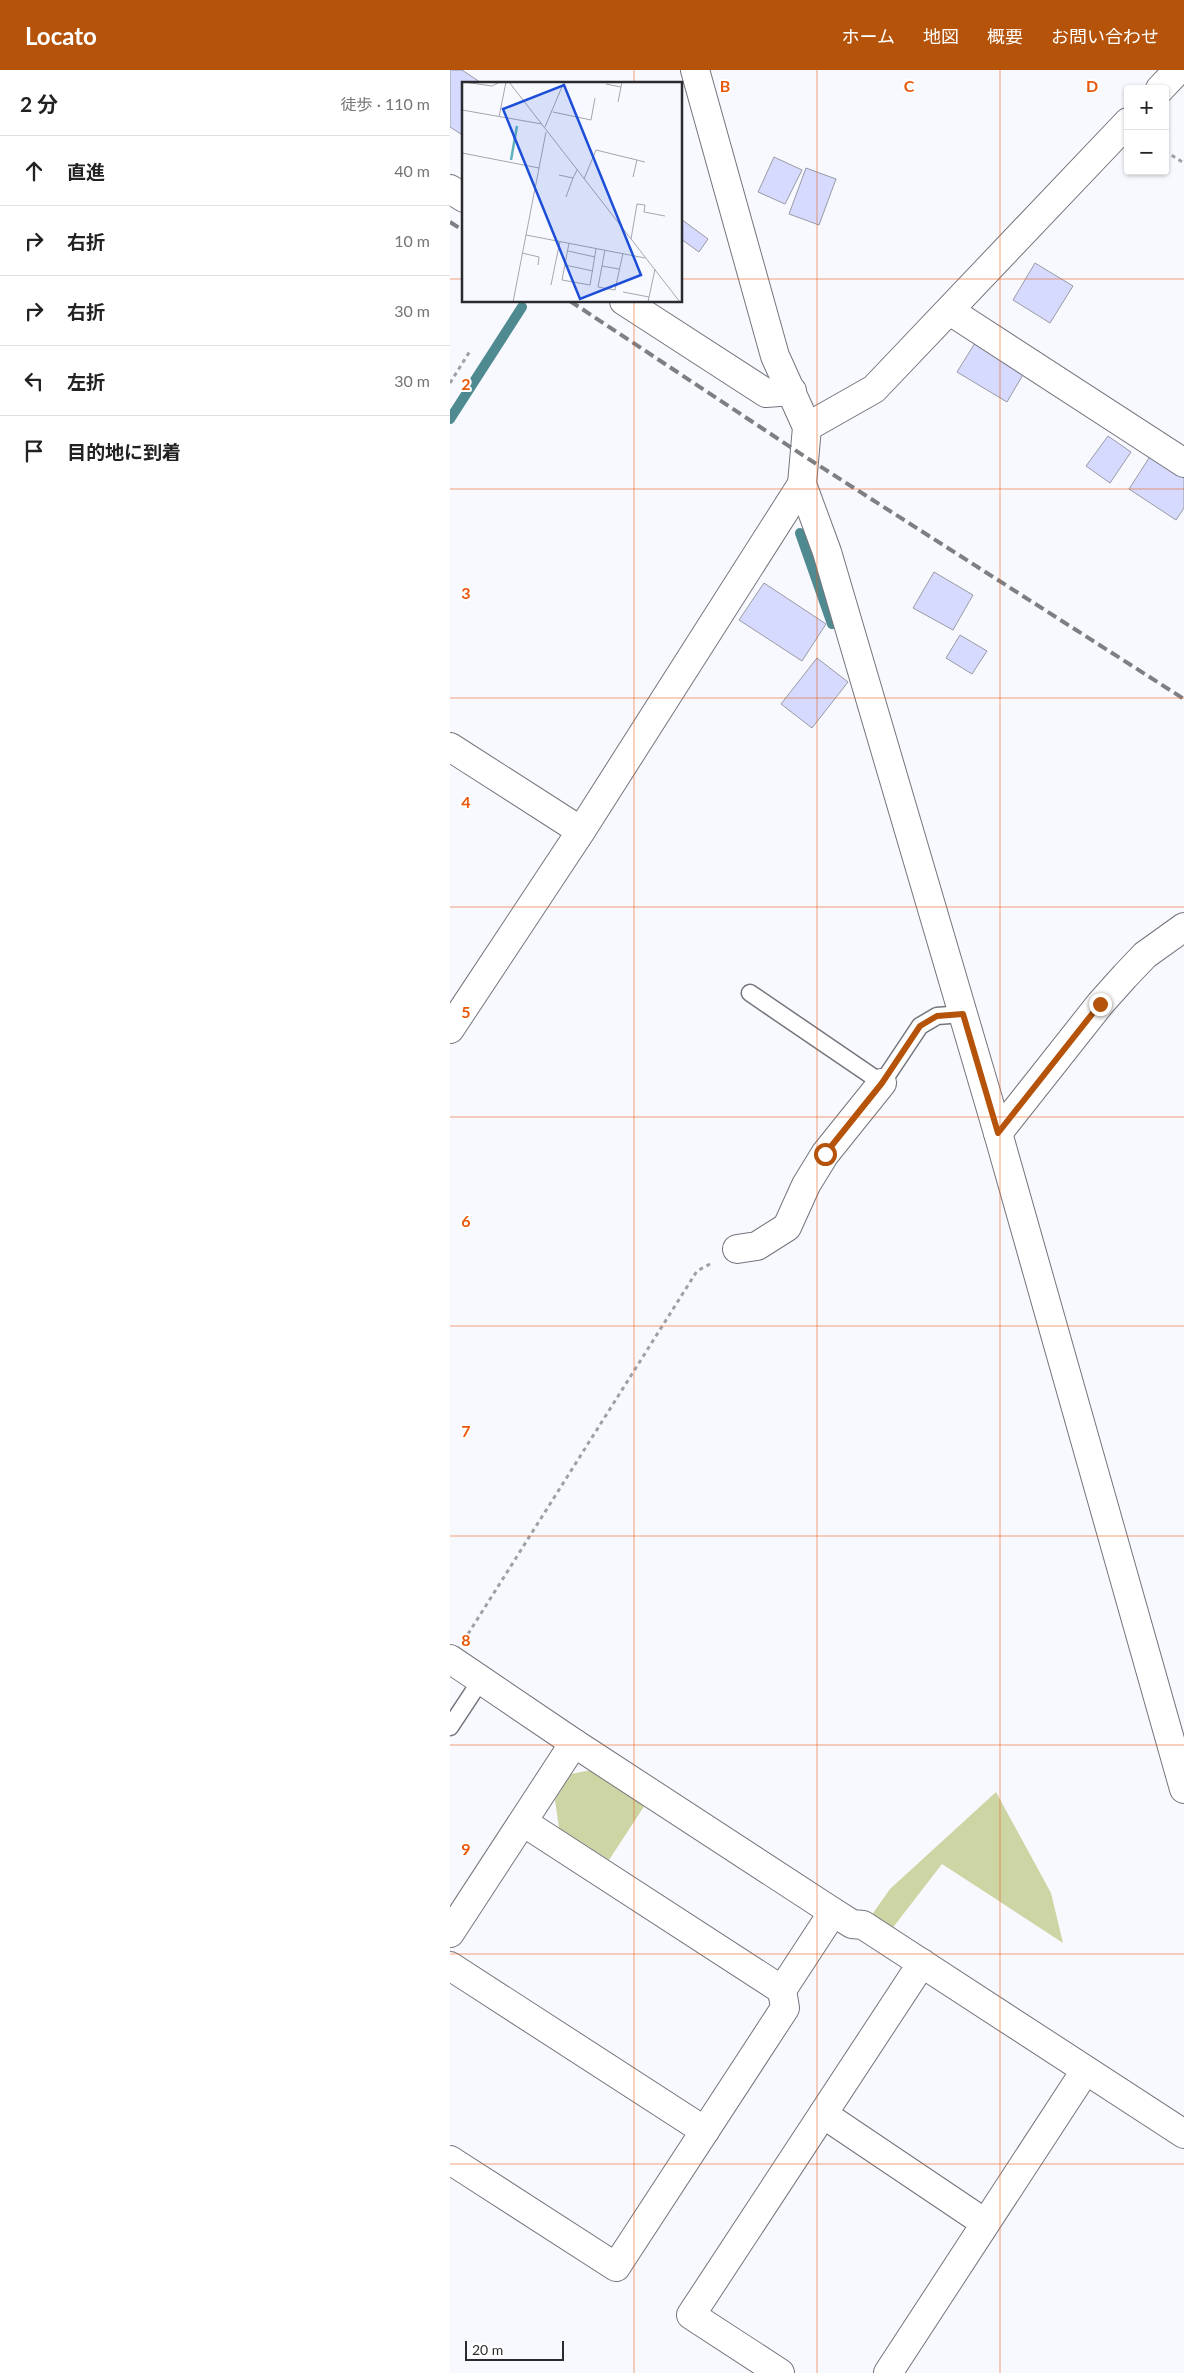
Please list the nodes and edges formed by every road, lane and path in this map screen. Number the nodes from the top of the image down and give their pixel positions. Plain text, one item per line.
1 (695, 70) edge
2 (1178, 70) edge
3 (1164, 85) edge
4 (1124, 126) edge
5 (1169, 154) edge
6 (1184, 163) edge
7 (450, 189) edge
8 (462, 197) edge
9 (626, 302) edge
10 (950, 311) junction
11 (470, 351) dead end
12 (450, 383) edge
13 (792, 391) junction
14 (807, 427) junction
15 (1184, 463) edge
16 (802, 484) junction
17 (450, 747) edge
18 (581, 831) junction
19 (1184, 927) edge
20 (750, 993) dead end
21 (963, 1014) junction
22 (450, 1029) edge
23 (882, 1083) junction
24 (998, 1133) junction
25 (737, 1249) joint
26 (451, 1659) edge
27 (481, 1680) junction
28 (450, 1727) edge
29 (574, 1743) junction
30 (1184, 1790) edge
31 (523, 1822) junction
32 (833, 1912) junction
33 (450, 1933) edge
34 (922, 1962) junction
35 (450, 1966) edge
36 (782, 1990) junction
37 (1085, 2071) junction
38 (823, 2114) junction
39 (705, 2131) junction
40 (1184, 2134) edge
41 (450, 2160) edge
42 (985, 2223) junction
43 (780, 2373) edge
44 (888, 2373) edge

1 - 13 street
2 - 3 street
4 - 10 street
5 - 6 path
7 - 8 street
9 - 13 street
10 - 14 street
10 - 15 street
11 - 12 path
13 - 14 street
14 - 16 street
16 - 18 street
16 - 21 street
17 - 18 street
18 - 22 street
19 - 24 street
20 - 23 lane
21 - 23 lane
21 - 24 street
23 - 25 street
24 - 30 street
25 - 26 path
26 - 27 street
27 - 28 lane
27 - 29 street
29 - 31 street
29 - 32 street
31 - 33 street
31 - 36 street
32 - 34 street
32 - 36 street
34 - 37 street
34 - 38 street
35 - 39 street
36 - 39 street
37 - 40 street
37 - 42 street
38 - 42 street
38 - 43 street
39 - 41 street
42 - 44 street

